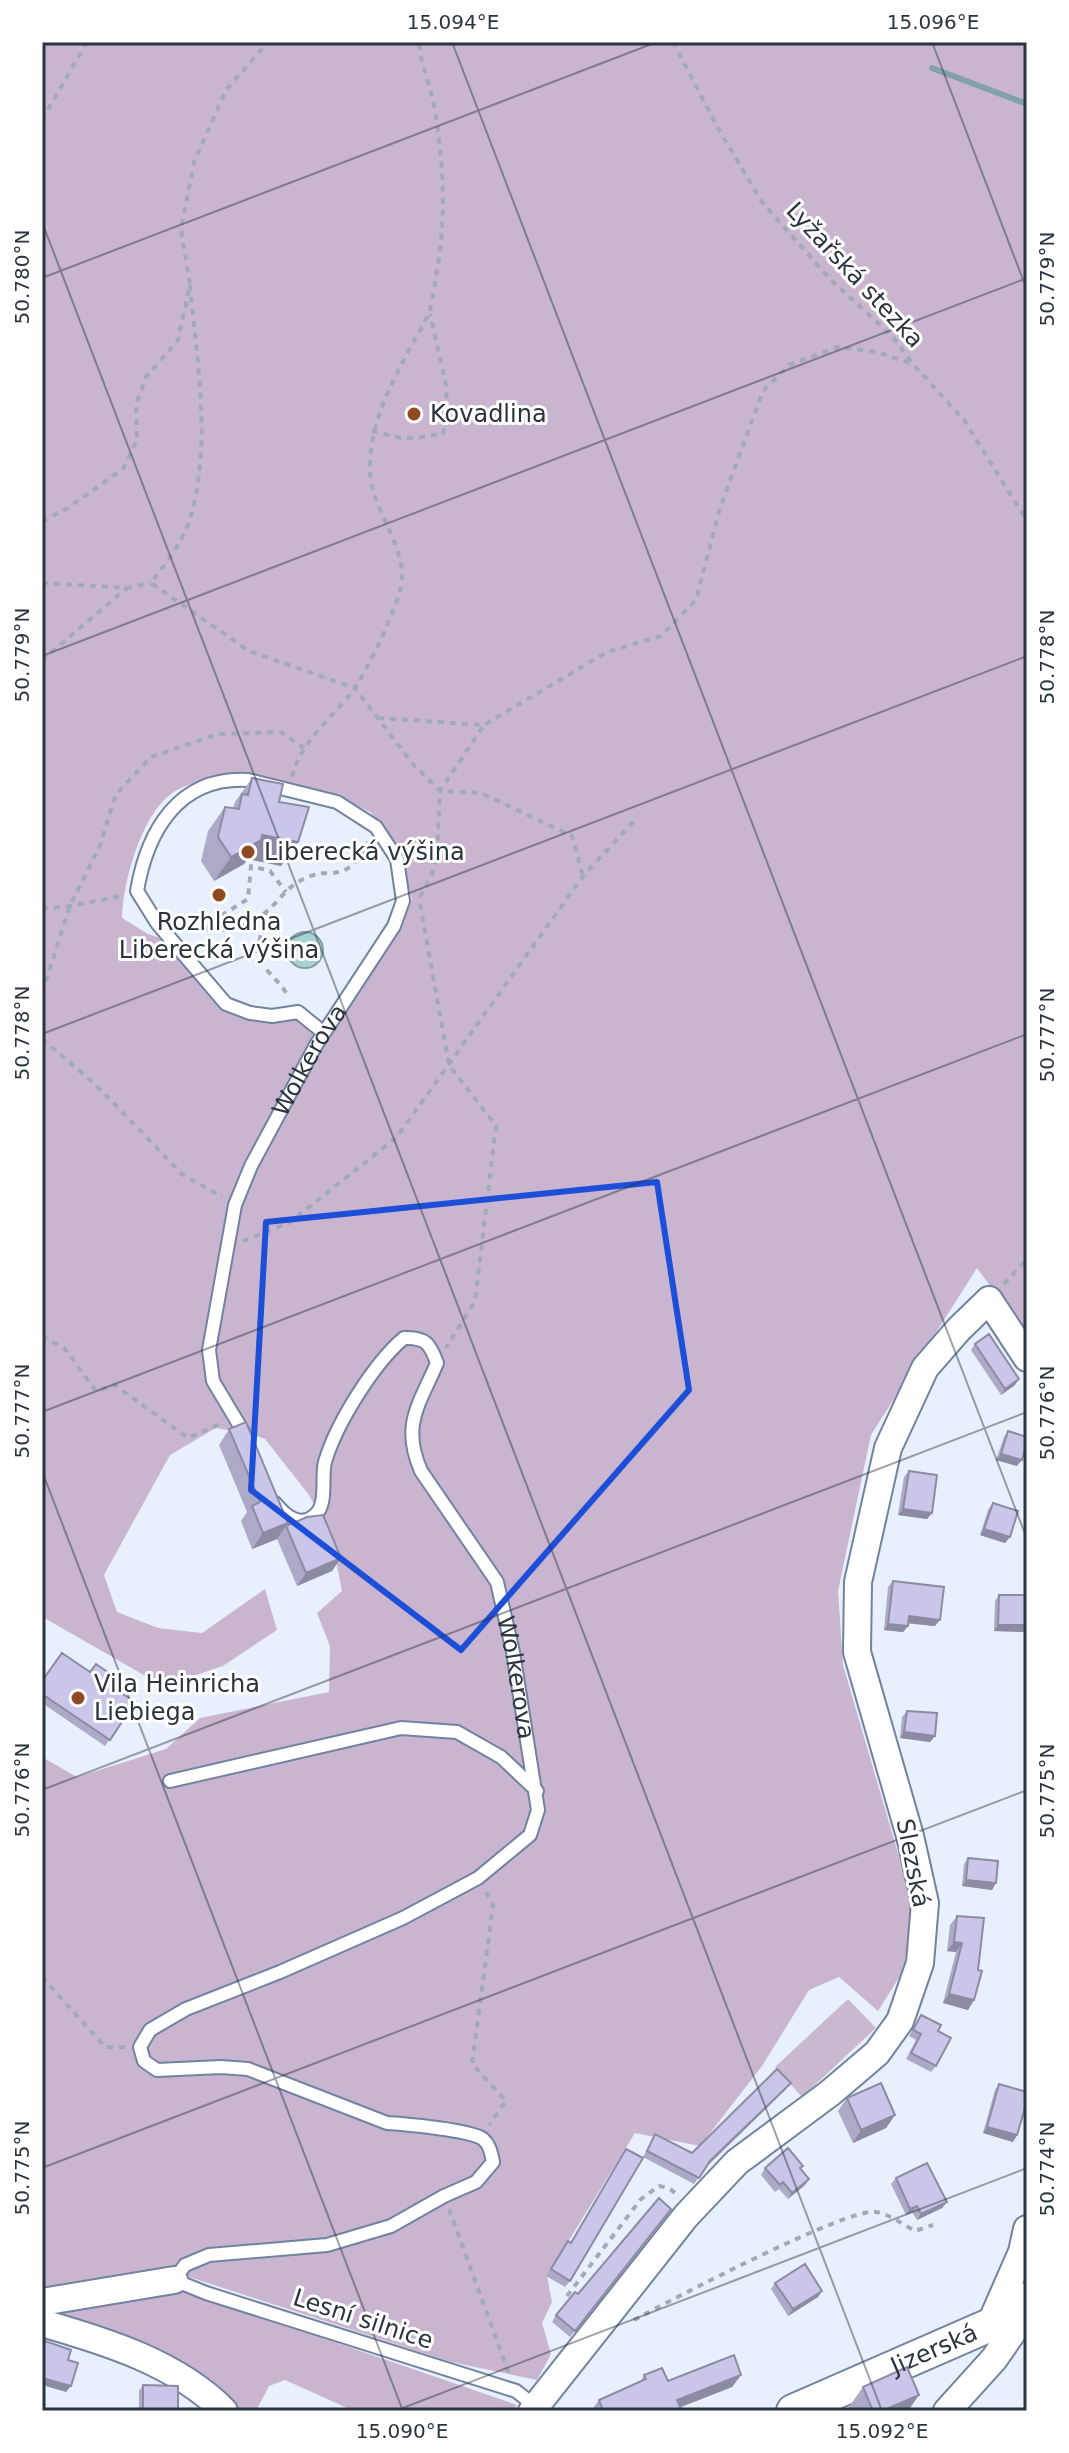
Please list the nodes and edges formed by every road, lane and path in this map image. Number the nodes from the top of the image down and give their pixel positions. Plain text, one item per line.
1 (87, 42) edge
2 (268, 42) edge
3 (419, 42) edge
4 (673, 42) edge
5 (42, 120) edge
6 (190, 285) junction
7 (429, 312) junction
8 (913, 364) junction
9 (372, 431) junction
10 (1027, 521) edge
11 (42, 522) edge
12 (42, 583) edge
13 (151, 583) junction
14 (127, 588) junction
15 (42, 660) edge
16 (355, 688) junction
17 (378, 718) junction
18 (484, 725) junction
19 (304, 748) junction
20 (290, 784) junction
21 (440, 791) junction
22 (636, 819) dead end
23 (376, 827) junction
24 (583, 876) junction
25 (286, 892) junction
26 (115, 898) dead end
27 (70, 906) junction
28 (42, 909) edge
29 (266, 912) junction
30 (157, 923) junction
31 (206, 931) junction
32 (42, 993) edge
33 (298, 1012) junction
34 (324, 1033) junction
35 (42, 1039) edge
36 (449, 1065) junction
37 (235, 1205) junction
38 (226, 1247) junction
39 (1027, 1259) edge
40 (989, 1300) junction
41 (42, 1336) edge
42 (1027, 1358) edge
43 (437, 1363) junction
44 (235, 1417) junction
45 (253, 1451) edge
46 (269, 1489) edge
47 (170, 1781) dead end
48 (537, 1791) junction
49 (478, 1878) junction
50 (42, 1977) edge
51 (140, 2047) junction
52 (480, 2136) junction
53 (444, 2196) junction
54 (686, 2216) junction
55 (933, 2225) dead end
56 (1027, 2229) edge
57 (174, 2280) junction
58 (567, 2296) edge
59 (42, 2302) edge
60 (1023, 2302) edge
61 (630, 2322) dead end
62 (42, 2323) edge
63 (990, 2325) junction
64 (527, 2403) edge
65 (224, 2411) edge
66 (793, 2411) edge
67 (947, 2411) edge

1 - 5 path
2 - 6 path
3 - 7 path
4 - 8 path, Lyžařská stezka
6 - 11 path
6 - 13 path
7 - 9 path
7 - 9 path
8 - 10 path, Lyžařská stezka
8 - 18 path
9 - 16 path
12 - 14 path
13 - 14 path
13 - 16 path
14 - 15 path
16 - 17 path
16 - 19 path
17 - 18 path
17 - 21 path
18 - 21 path
19 - 20 path
19 - 27 path
20 - 23 lane, Wolkerova
20 - 30 lane, Wolkerova
21 - 24 path
21 - 36 path
22 - 24 path
23 - 25 path
23 - 34 lane, Wolkerova
24 - 36 path
25 - 29 path
25 - 31 path
26 - 27 path
27 - 28 path
27 - 32 path
29 - 31 path
29 - 33 path
30 - 31 path
30 - 33 lane, Wolkerova
33 - 34 lane
34 - 37 lane, Wolkerova
35 - 37 path
36 - 38 path
36 - 43 path
37 - 38 lane, Wolkerova
38 - 44 lane, Wolkerova
39 - 40 path
40 - 42 street
40 - 54 street, Slezská
41 - 44 path
43 - 46 lane
43 - 48 lane, Wolkerova
44 - 45 lane, Wolkerova
47 - 48 lane
48 - 49 lane, Wolkerova
49 - 51 lane, Wolkerova
49 - 52 path
50 - 51 path
51 - 52 lane
52 - 53 lane
53 - 57 lane
53 - 64 path
54 - 58 path
54 - 64 street, Slezská
55 - 61 path
56 - 63 street
57 - 59 street
57 - 64 lane, Lesní silnice
60 - 63 street, Jizerská
60 - 67 street
62 - 65 street
63 - 66 street, Jizerská

